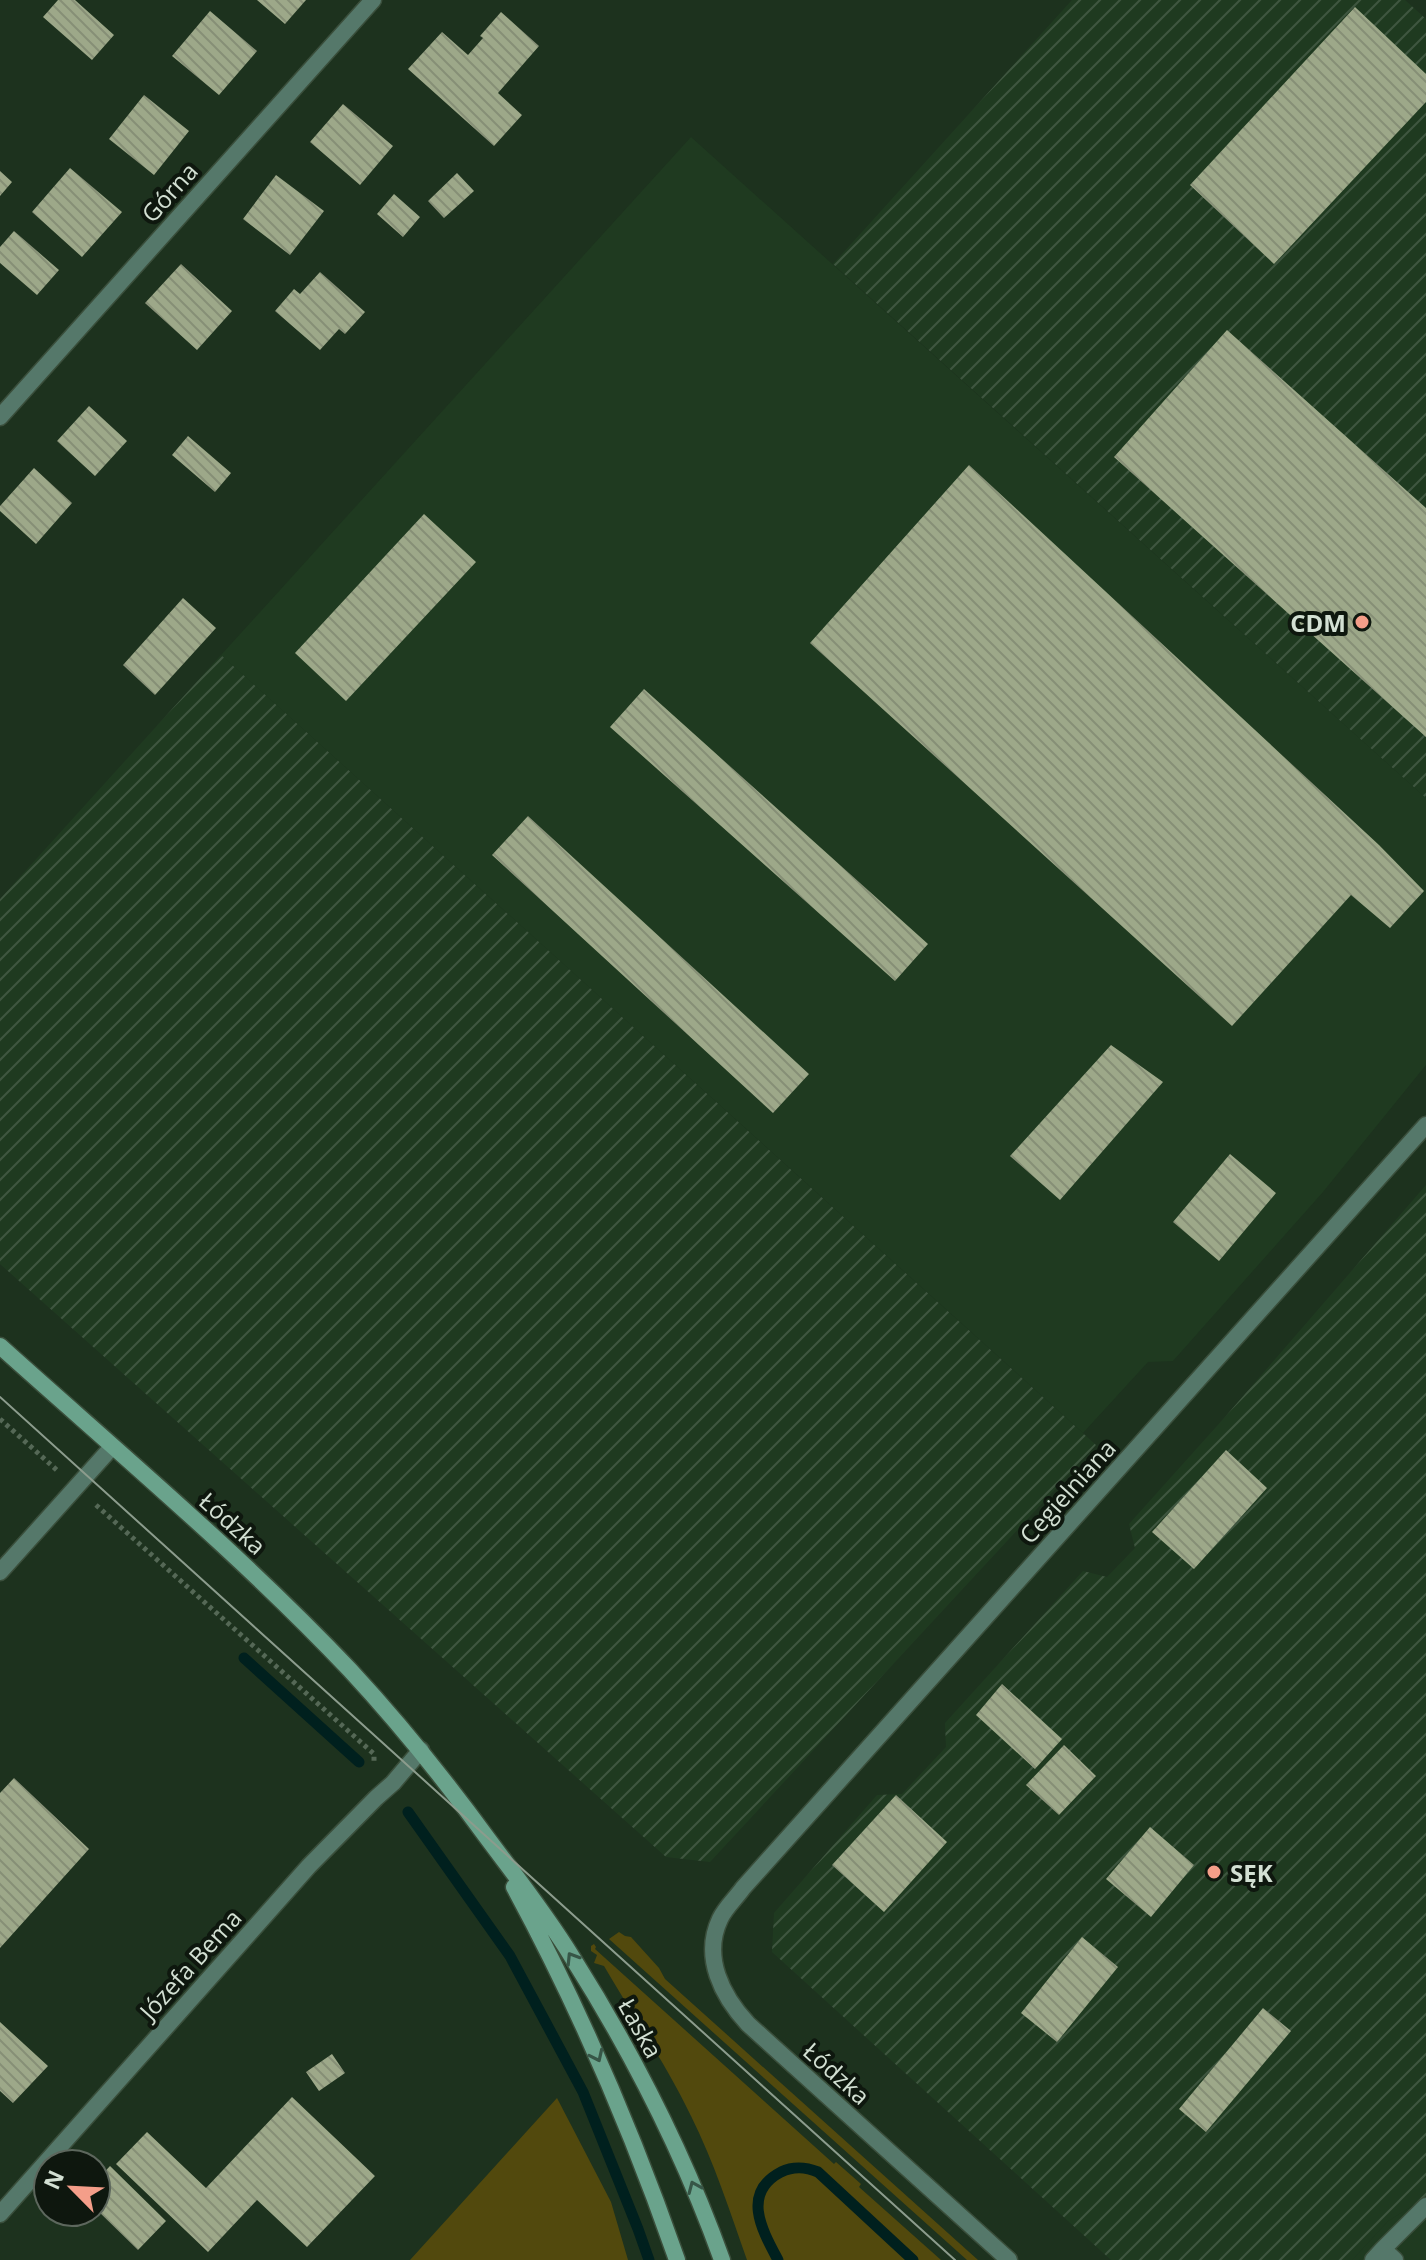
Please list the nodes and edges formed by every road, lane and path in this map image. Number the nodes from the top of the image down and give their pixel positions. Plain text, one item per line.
1 (373, 0) edge
2 (0, 417) edge
3 (1426, 1125) edge
4 (0, 1346) edge
5 (0, 1419) edge
6 (112, 1447) junction
7 (76, 1487) junction
8 (0, 1572) edge
9 (421, 1750) junction
10 (376, 1798) junction
11 (486, 1836) junction
12 (743, 1888) joint
13 (1426, 2206) edge
14 (0, 2214) edge
15 (1384, 2256) edge
16 (677, 2260) edge
17 (722, 2260) edge
18 (1009, 2260) edge

1 - 2 street, Górna
3 - 12 street, Cegielniana
4 - 6 main road, Łódzka
5 - 7 path
6 - 7 street
6 - 9 main road, Łódzka
7 - 8 street
7 - 10 path
9 - 10 street, Józefa Bema
9 - 11 main road, Łaska
10 - 14 street, Józefa Bema
11 -> 16 main road, Łaska
17 -> 11 main road, Łaska
12 - 18 street, Łódzka
13 - 15 street

